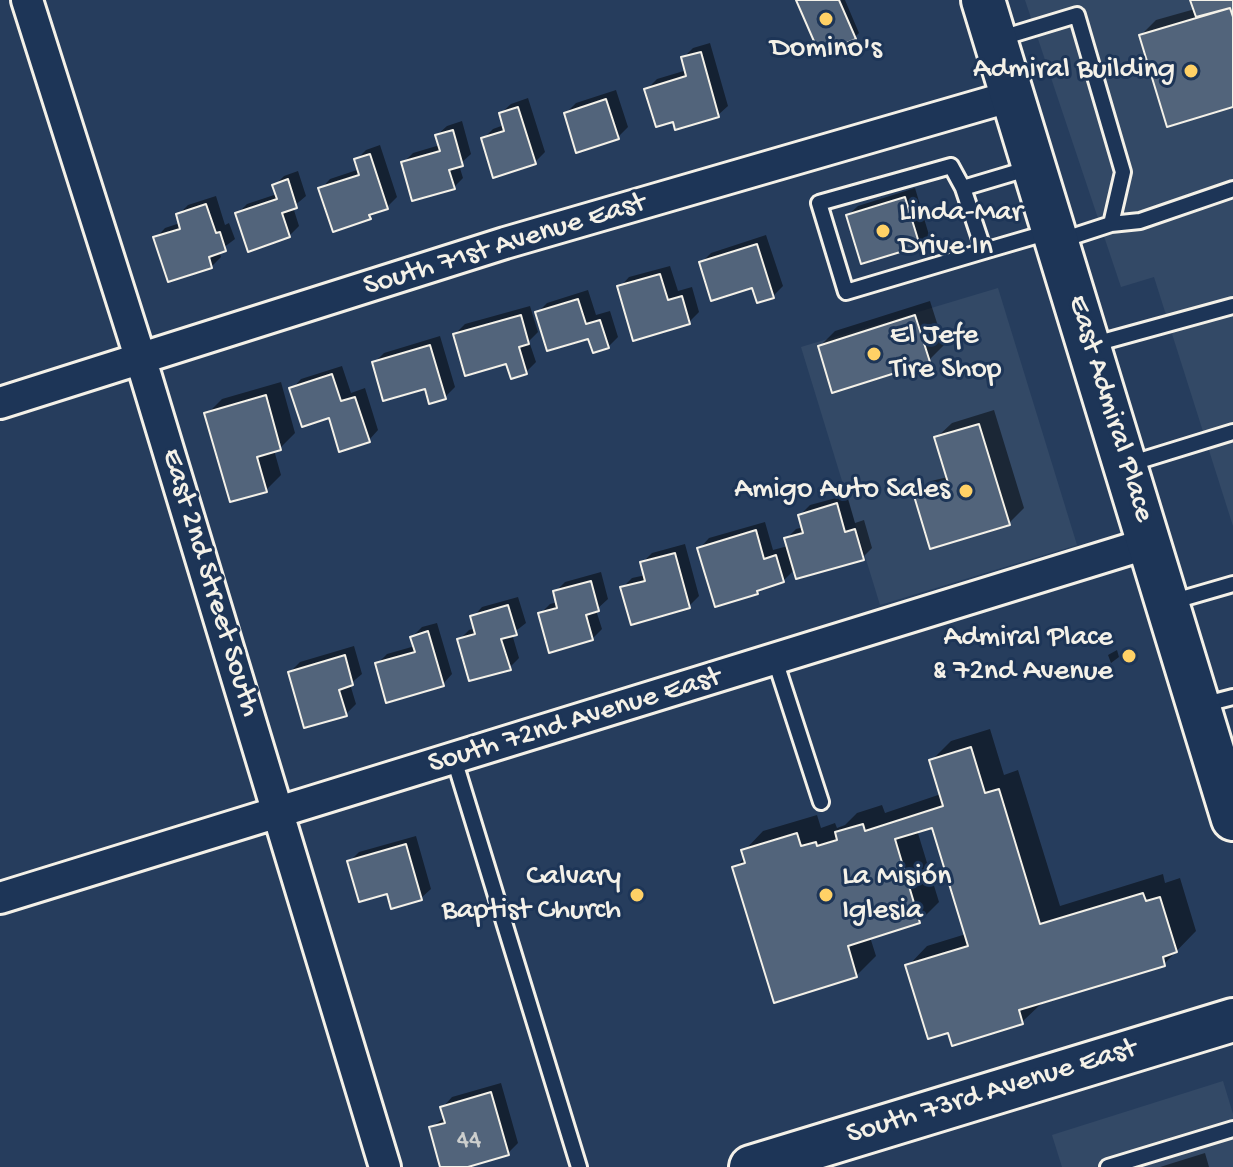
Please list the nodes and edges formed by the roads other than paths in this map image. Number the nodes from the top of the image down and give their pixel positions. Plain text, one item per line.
1 (27, 0) edge
2 (983, 0) edge
3 (995, 40) junction
4 (1012, 96) junction
5 (1034, 167) junction
6 (963, 188) junction
7 (1233, 189) edge
8 (1111, 224) junction
9 (1056, 236) junction
10 (984, 251) junction
11 (1233, 306) edge
12 (1089, 346) junction
13 (141, 360) junction
14 (0, 403) edge
15 (1233, 432) edge
16 (1125, 465) junction
17 (1149, 543) junction
18 (1233, 584) edge
19 (1167, 603) junction
20 (775, 660) junction
21 (1216, 702) edge
22 (454, 759) junction
23 (821, 802) dead end
24 (1232, 813) edge
25 (279, 814) junction
26 (0, 898) edge
27 (1233, 1020) edge
28 (1233, 1129) edge
29 (385, 1167) edge
30 (579, 1167) edge
31 (751, 1167) edge
32 (1108, 1167) edge

1 - 13 street, East 2nd Street South
2 - 3 main road, East Admiral Place
3 - 4 main road, East Admiral Place
3 - 8 lane
4 - 5 main road, East Admiral Place
4 - 13 street, South 71st Avenue East
5 - 6 lane
5 - 9 main road, East Admiral Place
6 - 10 lane
6 - 10 lane
7 - 8 lane
8 - 9 lane
9 - 10 lane
9 - 12 main road, East Admiral Place
11 - 12 lane
12 - 16 main road, East Admiral Place
13 - 14 street, South 71st Avenue East
13 - 25 street, East 2nd Street South
15 - 16 lane
16 - 17 main road, East Admiral Place
17 - 19 main road, East Admiral Place
17 - 20 street, South 72nd Avenue East
18 - 19 lane
19 - 21 main road, East Admiral Place
20 - 22 street, South 72nd Avenue East
20 - 23 lane
21 - 24 main road, East Admiral Place
22 - 25 street, South 72nd Avenue East
22 - 30 lane
25 - 26 street, South 72nd Avenue East
25 - 29 street, East 2nd Street South
27 - 31 main road, South 73rd Avenue East
28 - 32 lane

